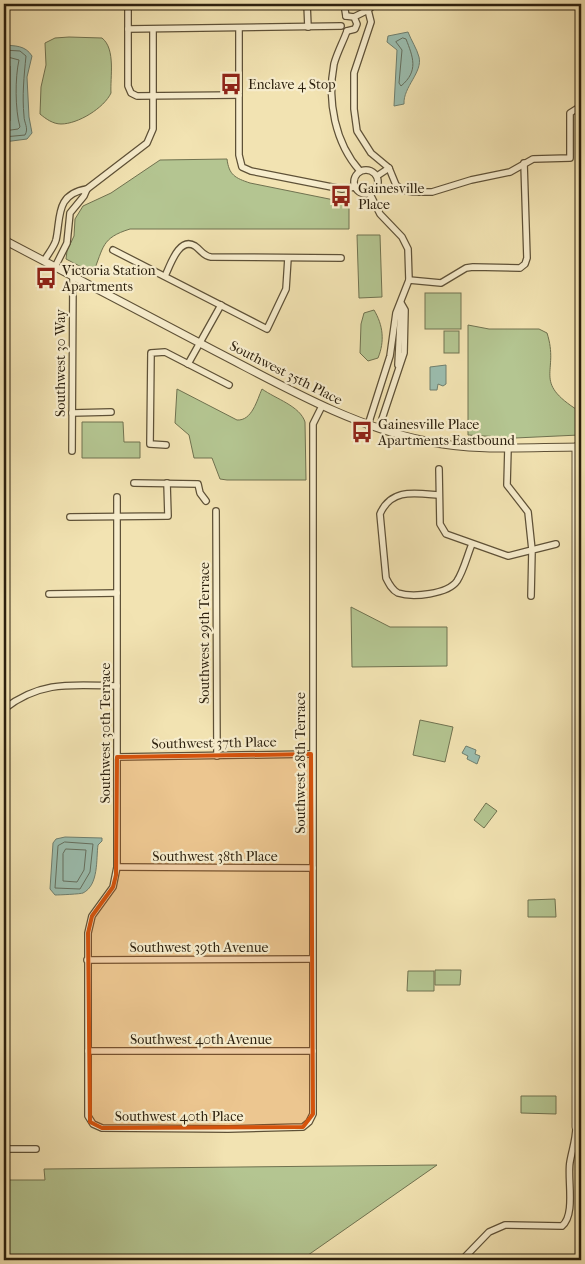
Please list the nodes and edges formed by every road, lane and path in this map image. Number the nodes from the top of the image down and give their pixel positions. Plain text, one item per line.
1 (128, 4) edge
2 (307, 4) edge
3 (344, 4) edge
4 (375, 4) edge
5 (368, 10) junction
6 (346, 16) junction
7 (354, 17) junction
8 (341, 26) junction
9 (308, 27) junction
10 (239, 28) junction
11 (128, 29) junction
12 (153, 29) junction
13 (347, 31) junction
14 (153, 95) junction
15 (239, 95) junction
16 (581, 106) edge
17 (524, 163) junction
18 (389, 168) junction
19 (360, 171) junction
20 (377, 176) junction
21 (355, 187) junction
22 (87, 190) junction
23 (370, 194) junction
24 (56, 238) junction
25 (4, 240) edge
26 (67, 243) junction
27 (113, 250) dead end
28 (288, 258) junction
29 (341, 258) dead end
30 (44, 261) junction
31 (55, 267) junction
32 (73, 276) junction
33 (165, 276) junction
34 (409, 280) junction
35 (401, 303) junction
36 (221, 305) junction
37 (392, 341) junction
38 (399, 342) junction
39 (200, 343) junction
40 (188, 364) junction
41 (398, 367) junction
42 (229, 385) dead end
43 (322, 406) junction
44 (111, 412) dead end
45 (72, 413) junction
46 (368, 425) junction
47 (379, 428) junction
48 (166, 445) dead end
49 (579, 447) edge
50 (508, 448) junction
51 (72, 450) dead end
52 (439, 469) dead end
53 (134, 483) dead end
54 (167, 483) junction
55 (438, 495) junction
56 (118, 497) dead end
57 (206, 501) dead end
58 (216, 511) dead end
59 (70, 517) dead end
60 (118, 518) junction
61 (472, 544) junction
62 (556, 544) dead end
63 (532, 550) junction
64 (117, 593) junction
65 (49, 594) dead end
66 (531, 596) dead end
67 (117, 686) junction
68 (4, 709) edge
69 (312, 754) junction
70 (217, 756) junction
71 (117, 757) junction
72 (579, 816) edge
73 (117, 868) junction
74 (313, 868) junction
75 (579, 934) edge
76 (312, 959) junction
77 (87, 960) junction
78 (88, 1051) junction
79 (313, 1051) junction
80 (309, 1122) joint
81 (579, 1127) edge
82 (36, 1148) dead end
83 (4, 1149) edge
84 (462, 1260) edge

1 - 11 street
2 - 9 street
3 - 6 street
4 - 5 street
5 - 7 street
5 - 18 street
6 - 7 street
6 - 8 street
7 - 13 street
8 - 9 street
8 - 13 street
9 - 10 street
10 - 12 street
10 - 15 street
11 - 12 street
11 - 14 street
12 - 14 street
13 - 19 street
14 - 15 street
14 - 22 street
15 - 21 street
16 - 17 street
17 - 18 street
17 - 34 street
18 - 20 street
19 - 20 street
19 - 21 street
20 - 23 street
21 - 23 street
22 - 24 street
22 - 26 street
23 - 34 street
24 - 26 street
24 - 30 street
25 - 30 street, Southwest 35th Place
26 - 31 street
27 - 33 street
28 - 29 street
28 - 33 street
28 - 36 street
30 - 31 street, Southwest 35th Place
31 - 32 street, Southwest 35th Place
32 - 39 street, Southwest 35th Place
32 - 45 street, Southwest 30 Way
33 - 36 street
34 - 35 street
35 - 37 street
35 - 38 street
35 - 41 street
36 - 39 street
37 - 38 street
37 - 46 street
38 - 41 street
39 - 40 street
39 - 43 street, Southwest 35th Place
40 - 42 street
40 - 48 street
41 - 47 street
43 - 46 street, Southwest 35th Place
43 - 69 street, Southwest 28th Terrace
44 - 45 street
45 - 51 street, Southwest 30 Way
46 - 47 street, Southwest 35th Place
47 - 50 street, Southwest 35th Place
49 - 50 street, Southwest 35th Place
49 - 72 street
50 - 63 street
52 - 55 street
53 - 54 street
54 - 57 street
54 - 60 street
55 - 61 street
55 - 61 street
56 - 60 street, Southwest 30th Terrace
58 - 70 street, Southwest 29th Terrace
59 - 60 street
60 - 64 street, Southwest 30th Terrace
61 - 63 street
62 - 63 street
63 - 66 street
64 - 65 street
64 - 67 street, Southwest 30th Terrace
67 - 68 street
67 - 71 street, Southwest 30th Terrace
69 - 70 street, Southwest 37th Place
69 - 74 street, Southwest 28th Terrace
70 - 71 street, Southwest 37th Place
71 - 73 street, Southwest 30th Terrace
72 - 75 street
73 - 74 street, Southwest 38th Place
73 - 77 street, Southwest 30th Terrace
74 - 76 street, Southwest 28th Terrace
75 - 81 street
76 - 77 street, Southwest 39th Avenue
76 - 79 street, Southwest 28th Terrace
77 - 78 street, Southwest 40th Place
78 - 79 street, Southwest 40th Avenue
78 - 80 street, Southwest 40th Place
79 - 80 street, Southwest 28th Terrace
81 - 84 street
82 - 83 street

